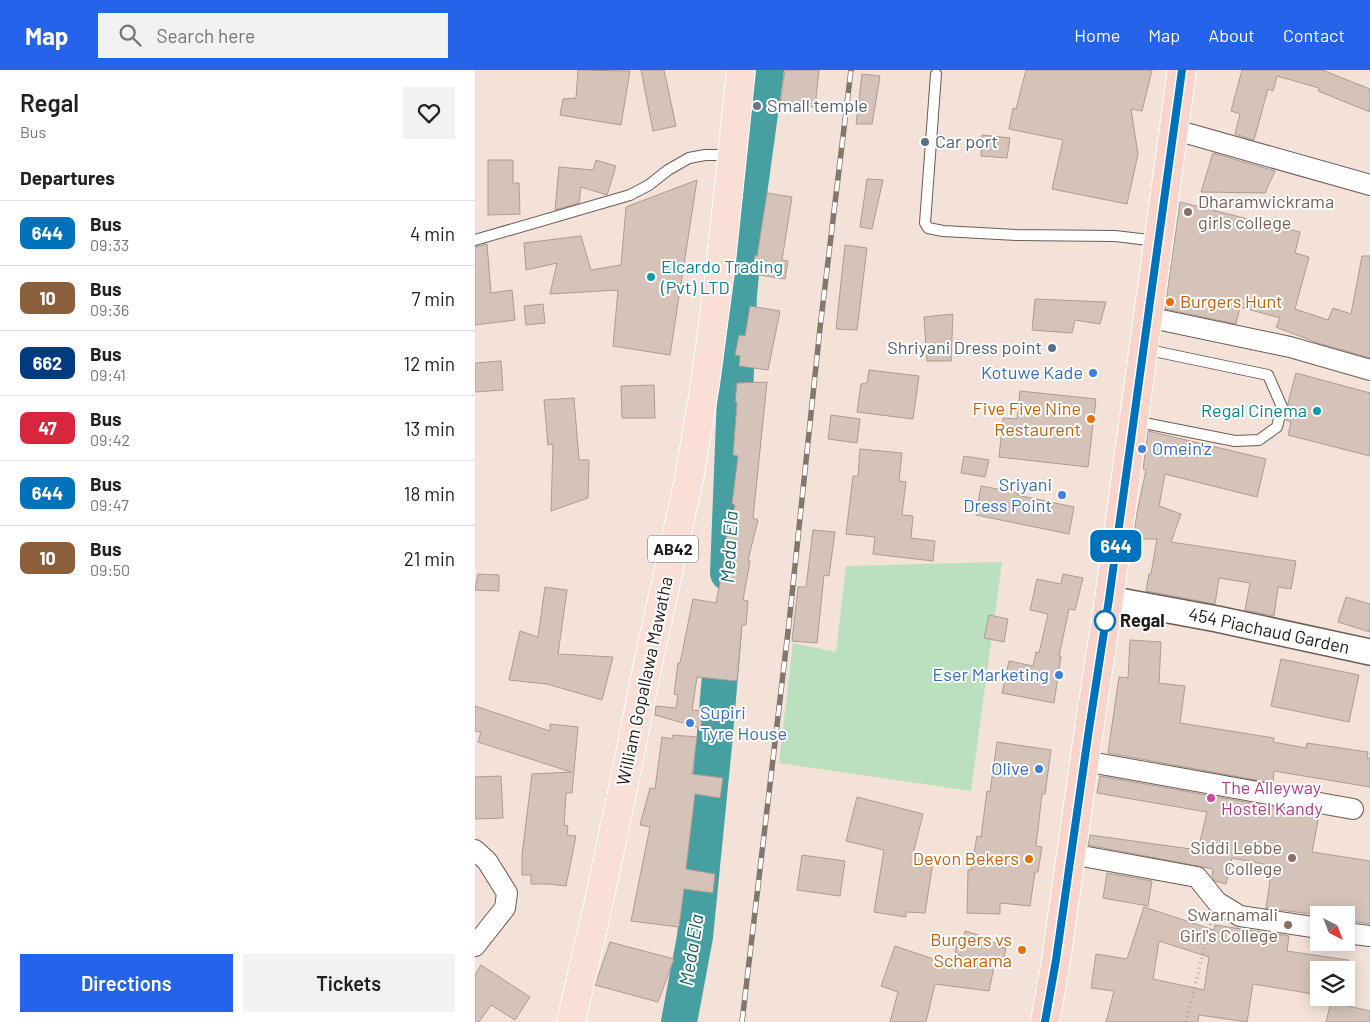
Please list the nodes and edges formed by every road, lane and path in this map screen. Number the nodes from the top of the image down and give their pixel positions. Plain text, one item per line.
1 (741, 70) edge
2 (1181, 70) edge
3 (936, 74) dead end
4 (1172, 129) junction
5 (731, 154) junction
6 (1370, 185) edge
7 (475, 240) edge
8 (1157, 240) junction
9 (1147, 317) junction
10 (1143, 349) junction
11 (1370, 370) edge
12 (1134, 421) junction
13 (1109, 599) junction
14 (1370, 652) edge
15 (1084, 761) junction
16 (1353, 809) dead end
17 (475, 850) edge
18 (1071, 854) junction
19 (1217, 902) junction
20 (1310, 927) edge
21 (1355, 934) edge
22 (1370, 936) edge
23 (475, 946) edge
24 (571, 1022) edge
25 (1045, 1022) edge
26 (1186, 1022) edge

1 - 5 main road, William Gopallawa Mawatha / AB42
2 - 4 highway
3 - 8 lane
4 - 6 street
4 - 8 highway
5 - 7 lane
5 - 24 main road, William Gopallawa Mawatha / AB42
8 - 9 highway
9 - 10 highway
9 - 11 street
10 - 12 highway
10 - 12 lane
12 - 13 highway
13 - 14 street, 454 Piachaud Garden
13 - 15 highway
15 - 16 street
15 - 18 highway
17 - 23 street
18 - 19 street
18 - 25 highway
19 - 20 street
19 - 26 path
21 - 22 street

